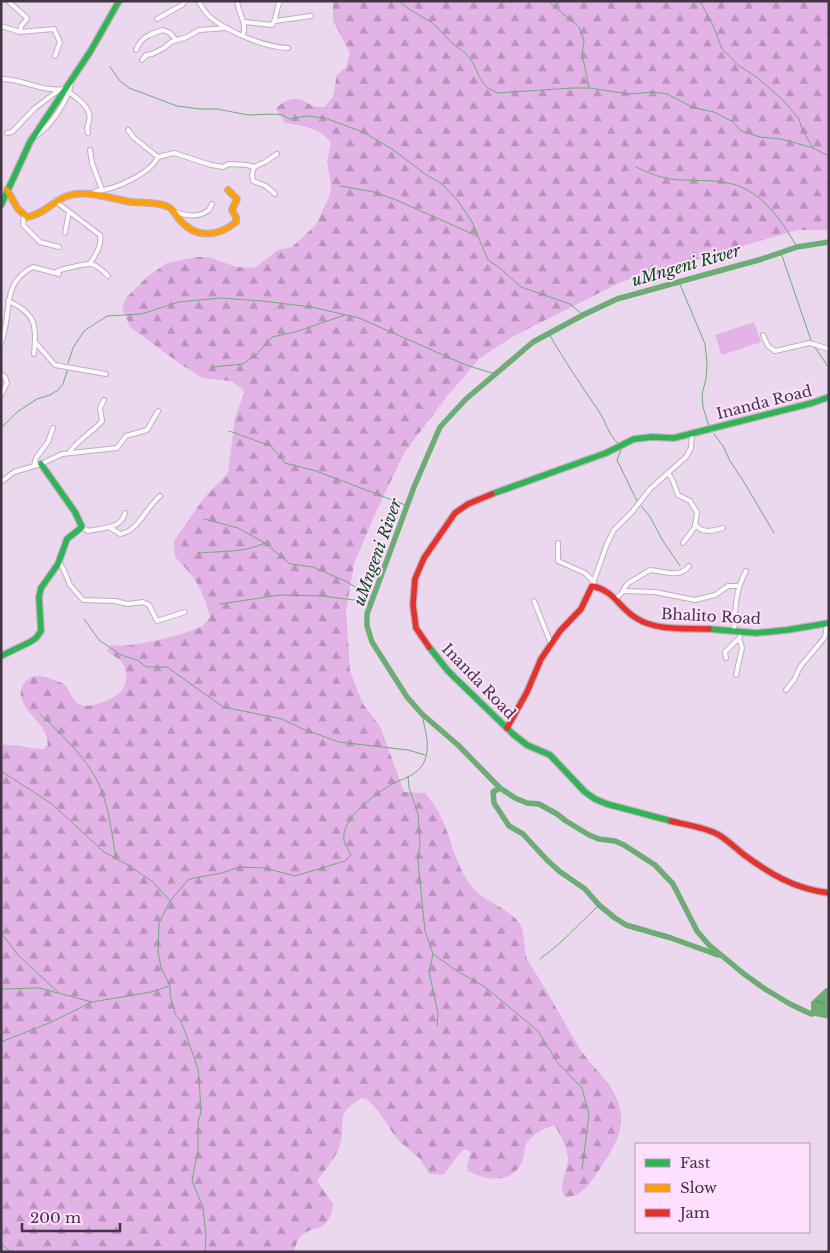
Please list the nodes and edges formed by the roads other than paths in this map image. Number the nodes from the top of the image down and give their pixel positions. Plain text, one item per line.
1 (8, 1) edge
2 (119, 1) edge
3 (185, 1) edge
4 (198, 1) edge
5 (237, 1) edge
6 (280, 1) edge
7 (311, 16) dead end
8 (157, 19) dead end
9 (275, 21) junction
10 (244, 22) junction
11 (1, 26) edge
12 (227, 28) junction
13 (20, 32) junction
14 (243, 36) junction
15 (176, 40) junction
16 (288, 48) dead end
17 (136, 50) dead end
18 (55, 56) dead end
19 (142, 60) dead end
20 (2, 79) edge
21 (64, 91) junction
22 (128, 130) dead end
23 (7, 133) dead end
24 (88, 133) dead end
25 (90, 150) dead end
26 (277, 154) dead end
27 (158, 156) junction
28 (254, 167) junction
29 (7, 190) junction
30 (102, 190) junction
31 (228, 190) dead end
32 (93, 194) junction
33 (275, 194) dead end
34 (55, 201) junction
35 (212, 204) dead end
36 (1, 205) edge
37 (69, 212) junction
38 (175, 212) junction
39 (24, 215) junction
40 (65, 232) dead end
41 (59, 247) dead end
42 (90, 263) junction
43 (108, 276) dead end
44 (8, 301) junction
45 (763, 335) dead end
46 (35, 342) junction
47 (1, 343) edge
48 (829, 349) edge
49 (34, 354) dead end
50 (1, 374) edge
51 (106, 374) dead end
52 (1, 395) edge
53 (829, 397) edge
54 (104, 400) dead end
55 (158, 411) dead end
56 (53, 428) dead end
57 (692, 433) junction
58 (69, 453) junction
59 (41, 464) junction
60 (34, 466) junction
61 (668, 473) junction
62 (1, 482) edge
63 (160, 496) dead end
64 (125, 513) dead end
65 (695, 524) junction
66 (82, 527) junction
67 (109, 527) junction
68 (723, 528) dead end
69 (558, 543) dead end
70 (683, 543) dead end
71 (59, 562) junction
72 (689, 566) dead end
73 (746, 571) dead end
74 (593, 584) junction
75 (740, 586) junction
76 (623, 591) junction
77 (616, 598) junction
78 (534, 601) dead end
79 (185, 612) dead end
80 (828, 623) edge
81 (734, 632) junction
82 (741, 635) junction
83 (551, 644) junction
84 (1, 656) edge
85 (726, 658) dead end
86 (736, 674) dead end
87 (786, 690) dead end
88 (507, 728) junction
89 (829, 893) edge

1 - 13 street
2 - 21 street
3 - 8 street
4 - 12 street
5 - 10 street
6 - 9 street
7 - 9 street
9 - 10 street
10 - 14 street
11 - 13 street
12 - 14 street
12 - 15 street
13 - 18 street
14 - 16 street
15 - 17 street
15 - 19 street
20 - 21 street
21 - 23 street
21 - 24 street
21 - 29 street
22 - 27 street
25 - 30 street
26 - 28 street
27 - 28 street
27 - 30 street
28 - 33 street
29 - 36 street
29 - 39 street
30 - 32 street
31 - 38 street
32 - 34 street
32 - 38 street
34 - 37 street
34 - 39 street
35 - 38 street
37 - 40 street
37 - 42 street
39 - 41 street
42 - 43 street
42 - 44 street
44 - 46 street
44 - 47 street
45 - 48 street
46 - 49 street
46 - 51 street
50 - 52 street
53 - 57 street, Inanda Road
54 - 58 street
55 - 58 street
56 - 60 street
57 - 61 street
57 - 88 street, Inanda Road
58 - 59 street
59 - 60 street
59 - 66 street
60 - 62 street
61 - 65 street
61 - 74 street
63 - 67 street
64 - 67 street
65 - 68 street
65 - 70 street
66 - 67 street
66 - 71 street
69 - 74 street
71 - 79 street
71 - 84 street
72 - 76 street
73 - 75 street
74 - 77 street, Bhalito Road
74 - 83 street
75 - 76 street
75 - 81 street
76 - 77 street
77 - 81 street, Bhalito Road
78 - 83 street
80 - 82 street, Bhalito Road
80 - 87 street
81 - 82 street, Bhalito Road
82 - 85 street
82 - 86 street
83 - 88 street
88 - 89 street, Inanda Road

